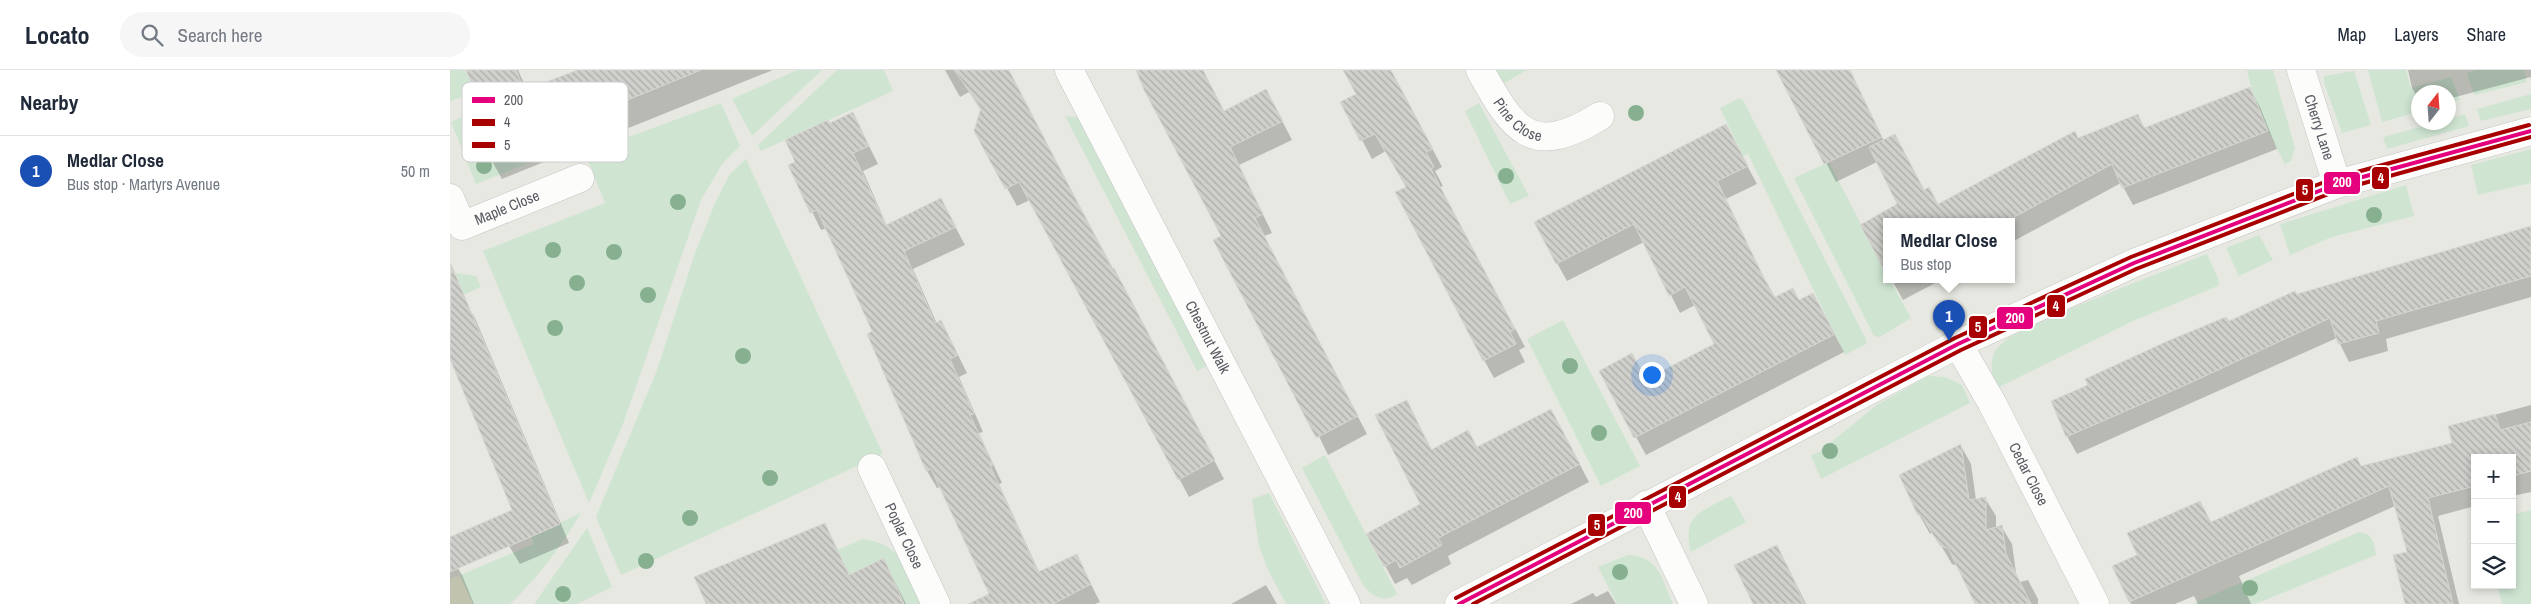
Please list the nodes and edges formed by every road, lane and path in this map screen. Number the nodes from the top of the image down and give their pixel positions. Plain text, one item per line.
1 (1069, 70) edge
2 (1480, 70) edge
3 (2301, 70) edge
4 (1600, 116) dead end
5 (2531, 131) edge
6 (580, 178) dead end
7 (2337, 184) junction
8 (450, 198) edge
9 (1958, 344) junction
10 (872, 468) dead end
11 (1646, 505) junction
12 (936, 604) edge
13 (1346, 604) edge
14 (1460, 604) edge
15 (1694, 604) edge
16 (2094, 604) edge

1 - 13 street, Chestnut Walk
2 - 4 street, Pine Close
3 - 7 street, Cherry Lane
5 - 7 street
6 - 8 street, Maple Close
7 - 9 street
9 - 11 street
9 - 16 street, Cedar Close
10 - 12 street, Poplar Close
11 - 14 street
11 - 15 street

